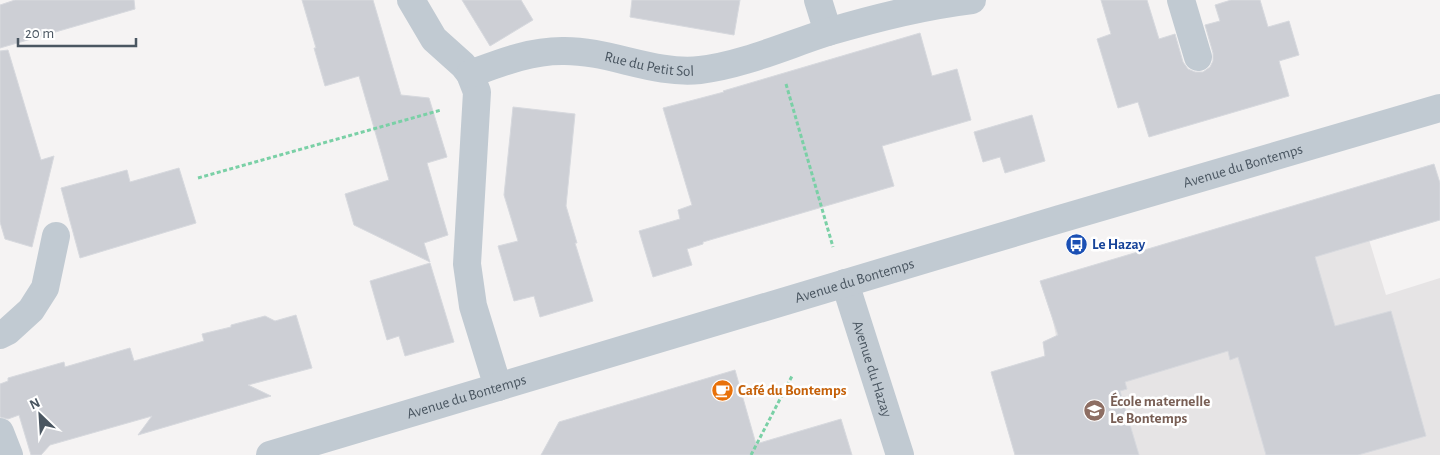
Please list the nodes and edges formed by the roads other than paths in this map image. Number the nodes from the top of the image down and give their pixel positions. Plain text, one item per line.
1 (411, 0) edge
2 (818, 0) edge
3 (972, 0) edge
4 (1181, 0) edge
5 (828, 32) junction
6 (1198, 57) dead end
7 (470, 74) junction
8 (1440, 108) edge
9 (56, 236) dead end
10 (845, 283) junction
11 (0, 335) edge
12 (498, 387) junction
13 (0, 432) edge
14 (10, 455) edge
15 (270, 455) edge
16 (900, 455) edge

1 - 7 street
2 - 5 street
3 - 5 street, Rue du Petit Sol
4 - 6 street
5 - 7 street, Rue du Petit Sol
7 - 12 street
8 - 10 street, Avenue du Bontemps
9 - 11 street
10 - 12 street, Avenue du Bontemps
10 - 16 street, Avenue du Hazay
12 - 15 street, Avenue du Bontemps
13 - 14 street

